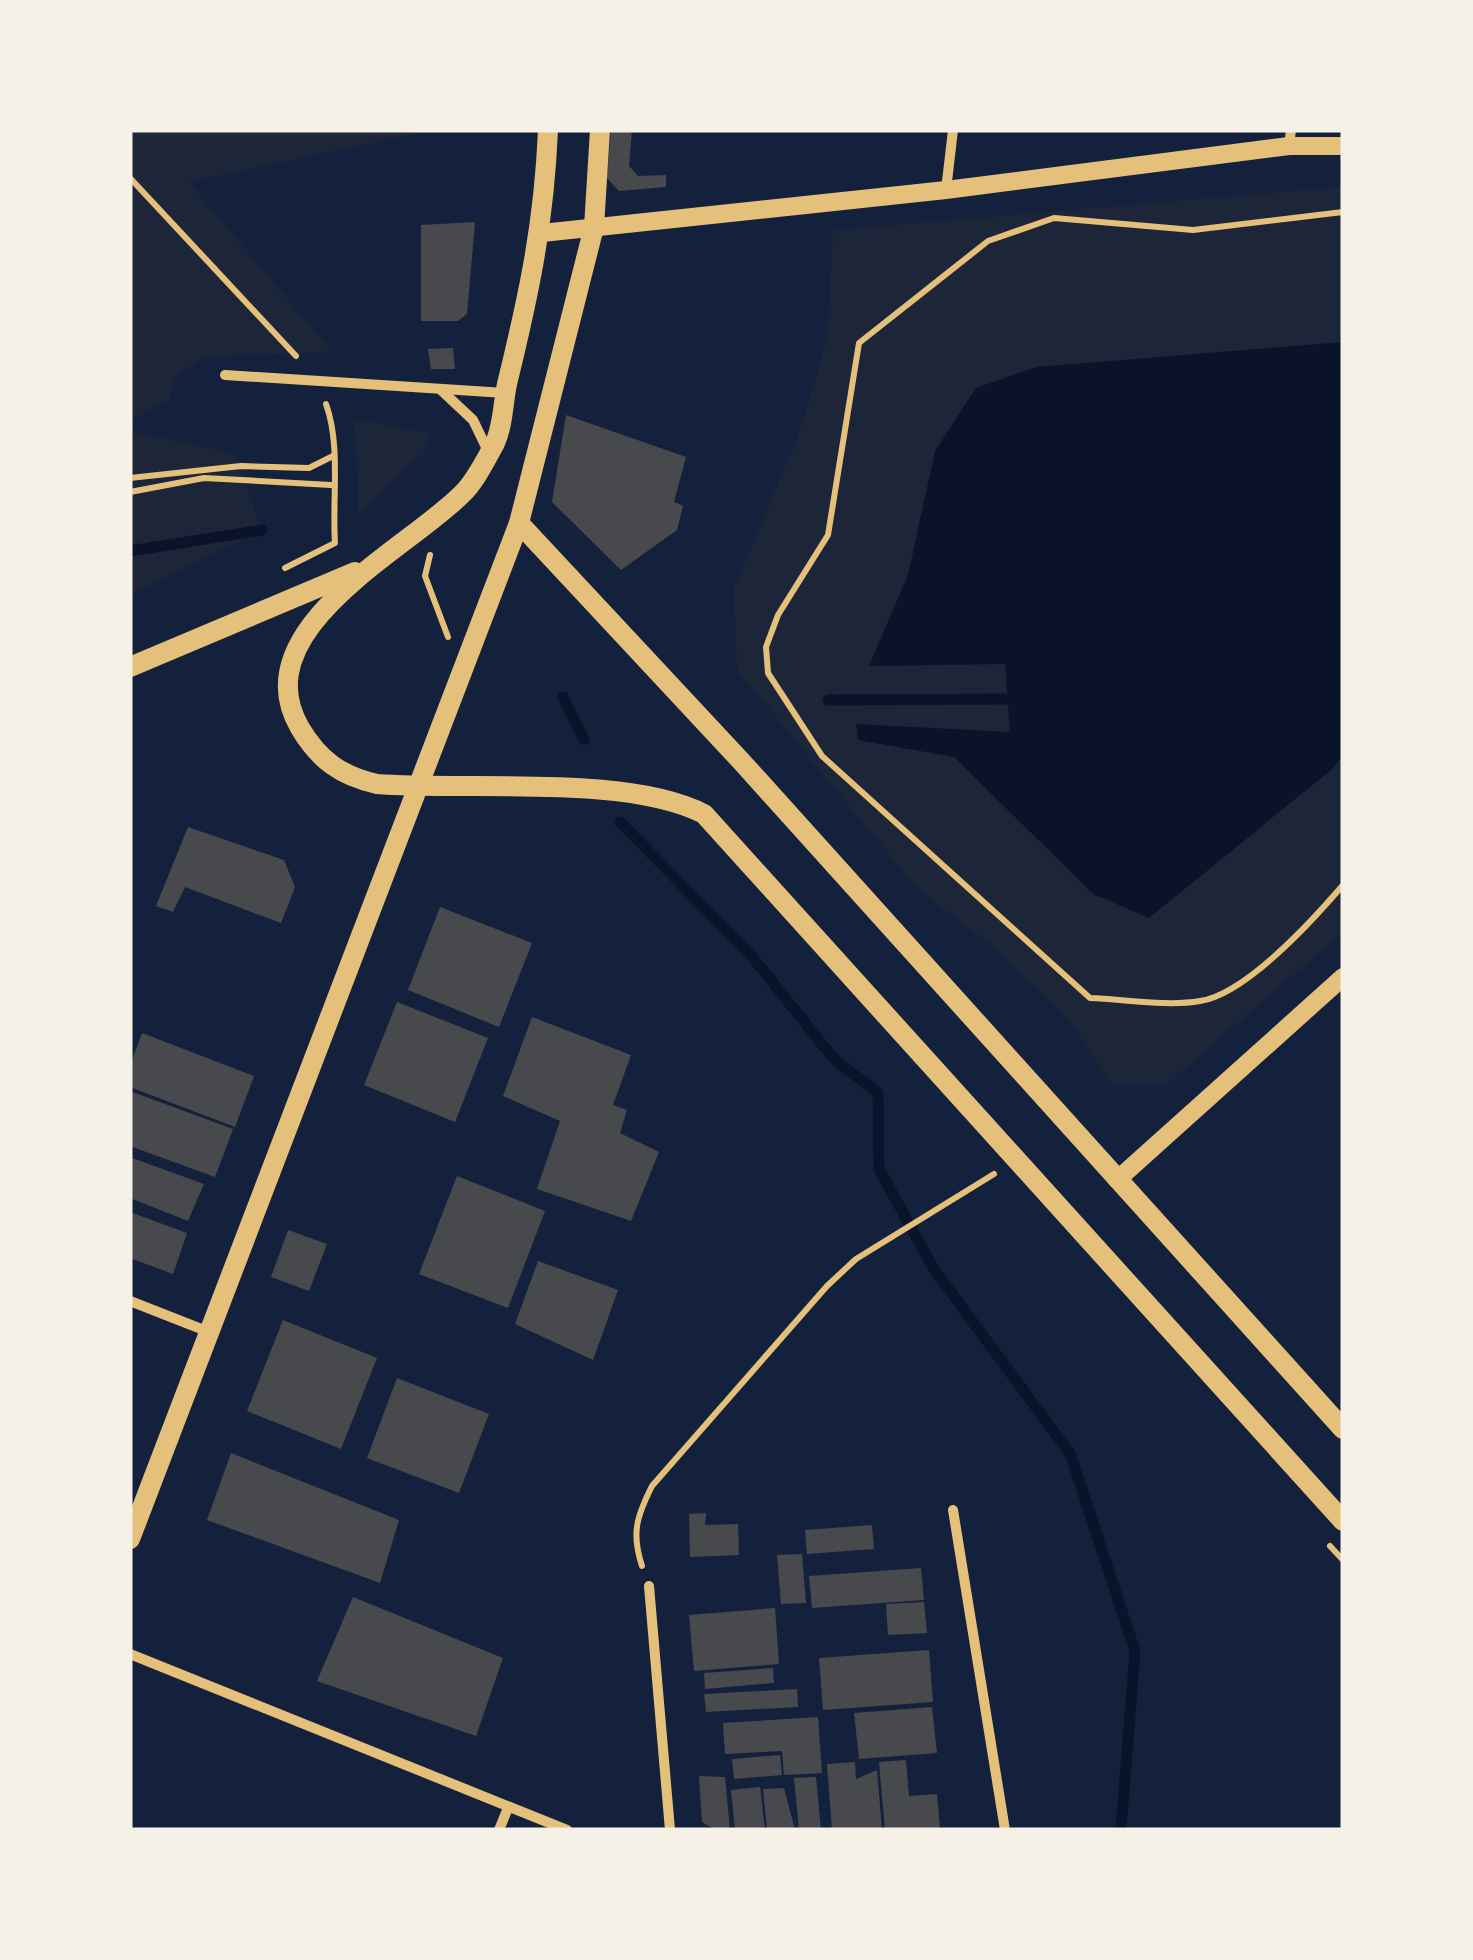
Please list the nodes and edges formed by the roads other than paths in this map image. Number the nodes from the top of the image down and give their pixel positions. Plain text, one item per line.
1 (548, 130) edge
2 (600, 130) edge
3 (953, 130) edge
4 (1290, 138) edge
5 (1343, 146) edge
6 (946, 190) junction
7 (594, 228) junction
8 (542, 232) junction
9 (225, 375) dead end
10 (440, 388) junction
11 (505, 392) junction
12 (488, 454) junction
13 (519, 523) junction
14 (376, 563) junction
15 (130, 667) edge
16 (420, 787) junction
17 (1343, 978) edge
18 (1117, 1180) junction
19 (130, 1300) edge
20 (210, 1332) junction
21 (1343, 1430) edge
22 (954, 1510) dead end
23 (1343, 1521) edge
24 (130, 1539) edge
25 (649, 1586) road end
26 (130, 1654) edge
27 (508, 1808) junction
28 (499, 1830) edge
29 (567, 1830) edge
30 (670, 1830) edge
31 (1005, 1830) edge

1 - 8 main road
2 - 7 main road
3 - 6 street
4 - 5 street
4 - 6 street
6 - 7 street
7 - 8 street
7 - 13 main road
8 - 11 main road
9 - 10 street
10 - 11 street
10 - 12 street
11 - 12 main road
12 - 14 main road
13 - 16 main road
13 - 18 main road
14 - 15 main road
14 - 16 main road
16 - 20 main road
16 - 23 main road
17 - 18 street
18 - 21 main road
19 - 20 street
20 - 24 main road
22 - 31 street
25 - 30 street
26 - 27 street
27 - 28 street
27 - 29 street

